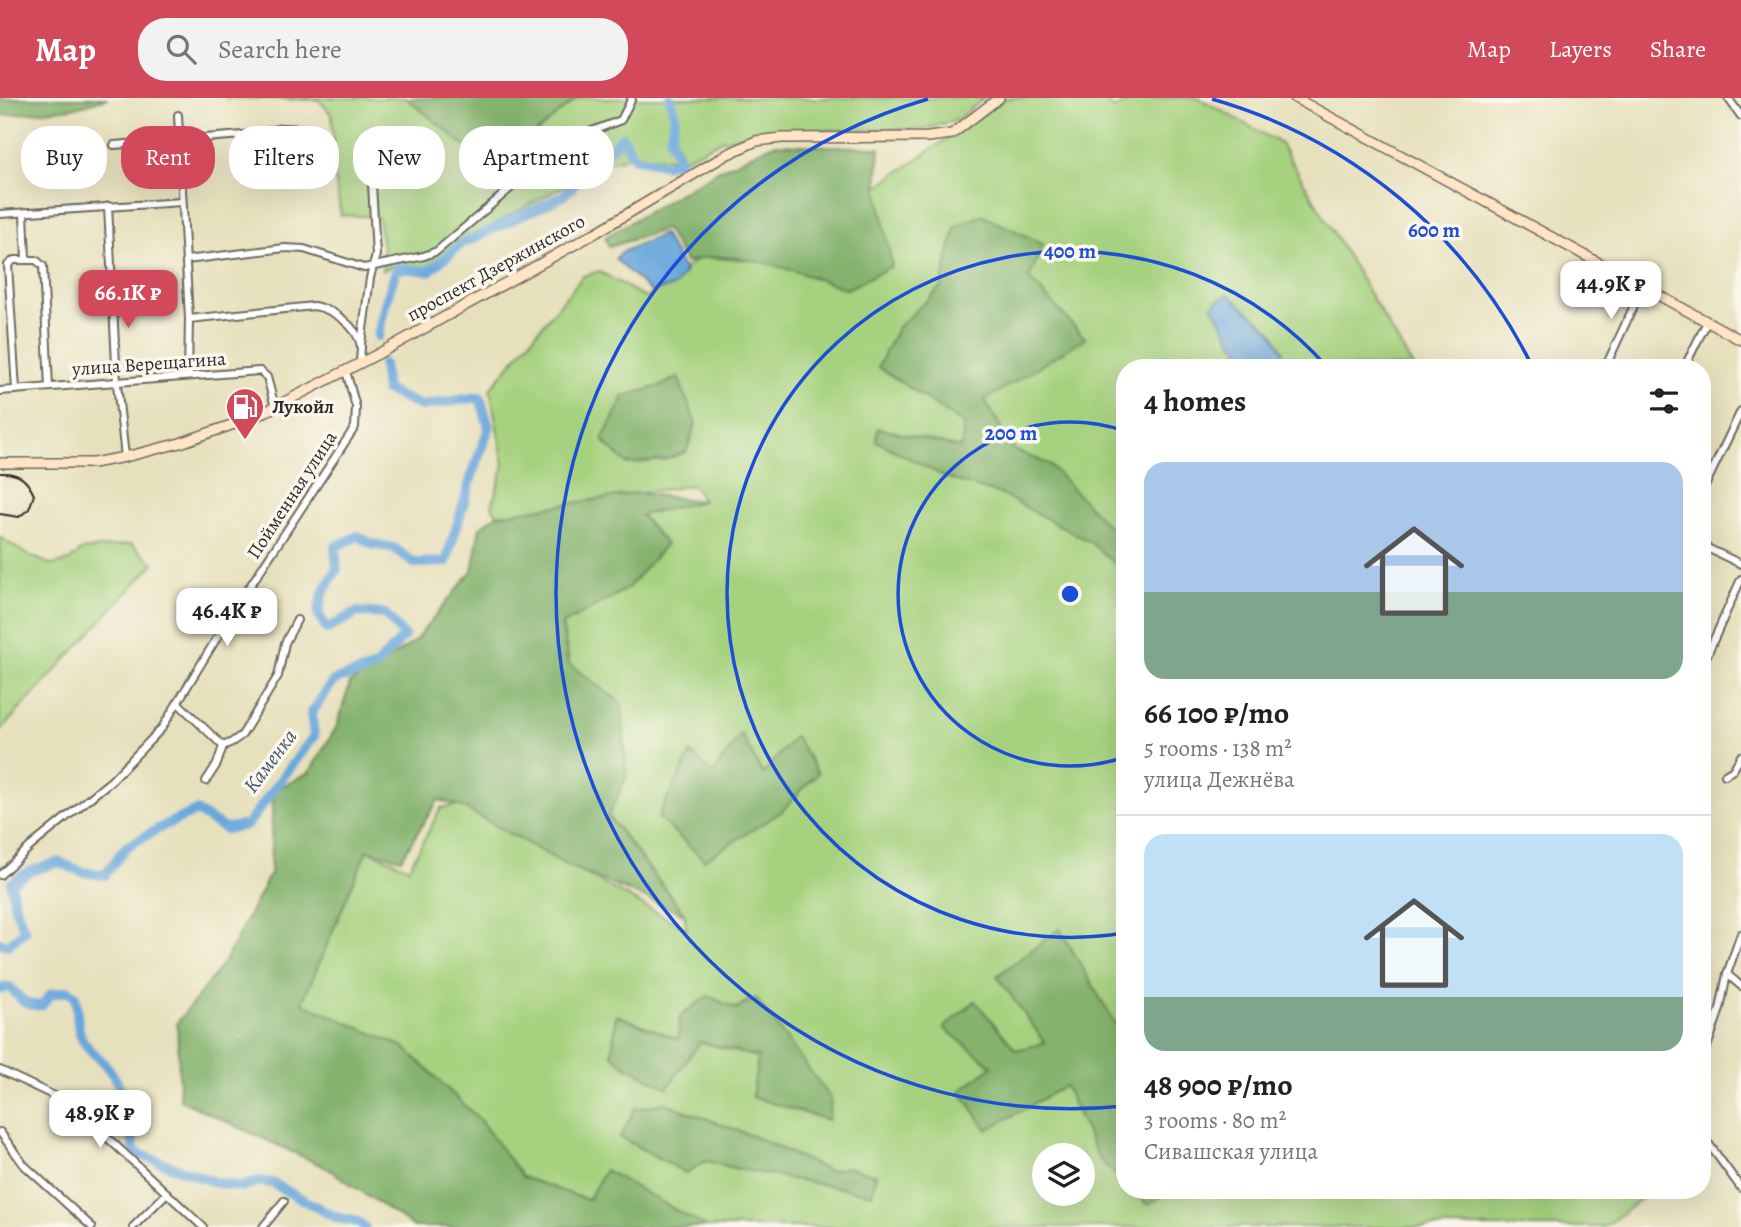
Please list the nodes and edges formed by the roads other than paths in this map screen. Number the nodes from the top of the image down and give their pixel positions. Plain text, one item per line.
1 (632, 98) edge
2 (999, 98) edge
3 (1294, 98) edge
4 (1728, 98) edge
5 (178, 115) dead end
6 (1741, 116) edge
7 (178, 126) edge
8 (114, 145) dead end
9 (121, 145) edge
10 (181, 189) edge
11 (372, 189) edge
12 (182, 202) junction
13 (108, 205) junction
14 (24, 214) junction
15 (0, 215) edge
16 (26, 259) junction
17 (186, 260) junction
18 (372, 266) junction
19 (1643, 286) junction
20 (189, 319) junction
21 (1707, 321) junction
22 (1741, 340) edge
23 (360, 344) junction
24 (1609, 359) edge
25 (1688, 359) edge
26 (360, 364) junction
27 (346, 371) junction
28 (188, 376) junction
29 (117, 384) junction
30 (49, 387) junction
31 (16, 390) junction
32 (0, 391) edge
33 (275, 407) junction
34 (1741, 411) edge
35 (125, 457) junction
36 (0, 463) edge
37 (1711, 473) edge
38 (1711, 550) edge
39 (1741, 564) edge
40 (1741, 579) edge
41 (297, 620) dead end
42 (1711, 646) edge
43 (178, 703) junction
44 (223, 746) junction
45 (1741, 756) edge
46 (1725, 775) dead end
47 (206, 780) dead end
48 (0, 875) edge
49 (1741, 934) edge
50 (1727, 974) junction
51 (1741, 986) edge
52 (1711, 1035) edge
53 (0, 1070) edge
54 (0, 1132) edge
55 (1711, 1147) edge
56 (1741, 1188) edge
57 (167, 1193) junction
58 (284, 1201) dead end
59 (92, 1227) edge
60 (133, 1227) edge
61 (203, 1227) edge
62 (263, 1227) edge

1 - 18 street
2 - 26 street, проспект Дзержинского
3 - 19 street
4 - 6 street
5 - 7 street
8 - 9 street
10 - 12 street
11 - 18 street
12 - 13 street
12 - 17 street
13 - 14 street
13 - 29 street
14 - 15 street
14 - 16 street
16 - 30 street
16 - 31 street
17 - 18 street
17 - 20 street
18 - 23 street
19 - 21 street
19 - 24 street
20 - 23 street
20 - 28 street
21 - 22 street
21 - 25 street
23 - 26 street
26 - 27 street, проспект Дзержинского
27 - 33 street, проспект Дзержинского
27 - 43 street, Пойменная улица
28 - 29 street, улица Верещагина
28 - 33 street, улица Верещагина
29 - 30 street, улица Верещагина
29 - 35 street
30 - 31 street, улица Верещагина
31 - 32 street, улица Верещагина
33 - 35 street, проспект Дзержинского
34 - 37 street
35 - 36 street, проспект Дзержинского
38 - 39 street
40 - 42 street
41 - 44 street
43 - 44 street
43 - 48 street, Пойменная улица
44 - 47 street
45 - 46 street
49 - 50 street
50 - 51 street
50 - 52 street
53 - 57 street
54 - 59 street
55 - 56 street
57 - 60 street
57 - 61 street
58 - 62 street

